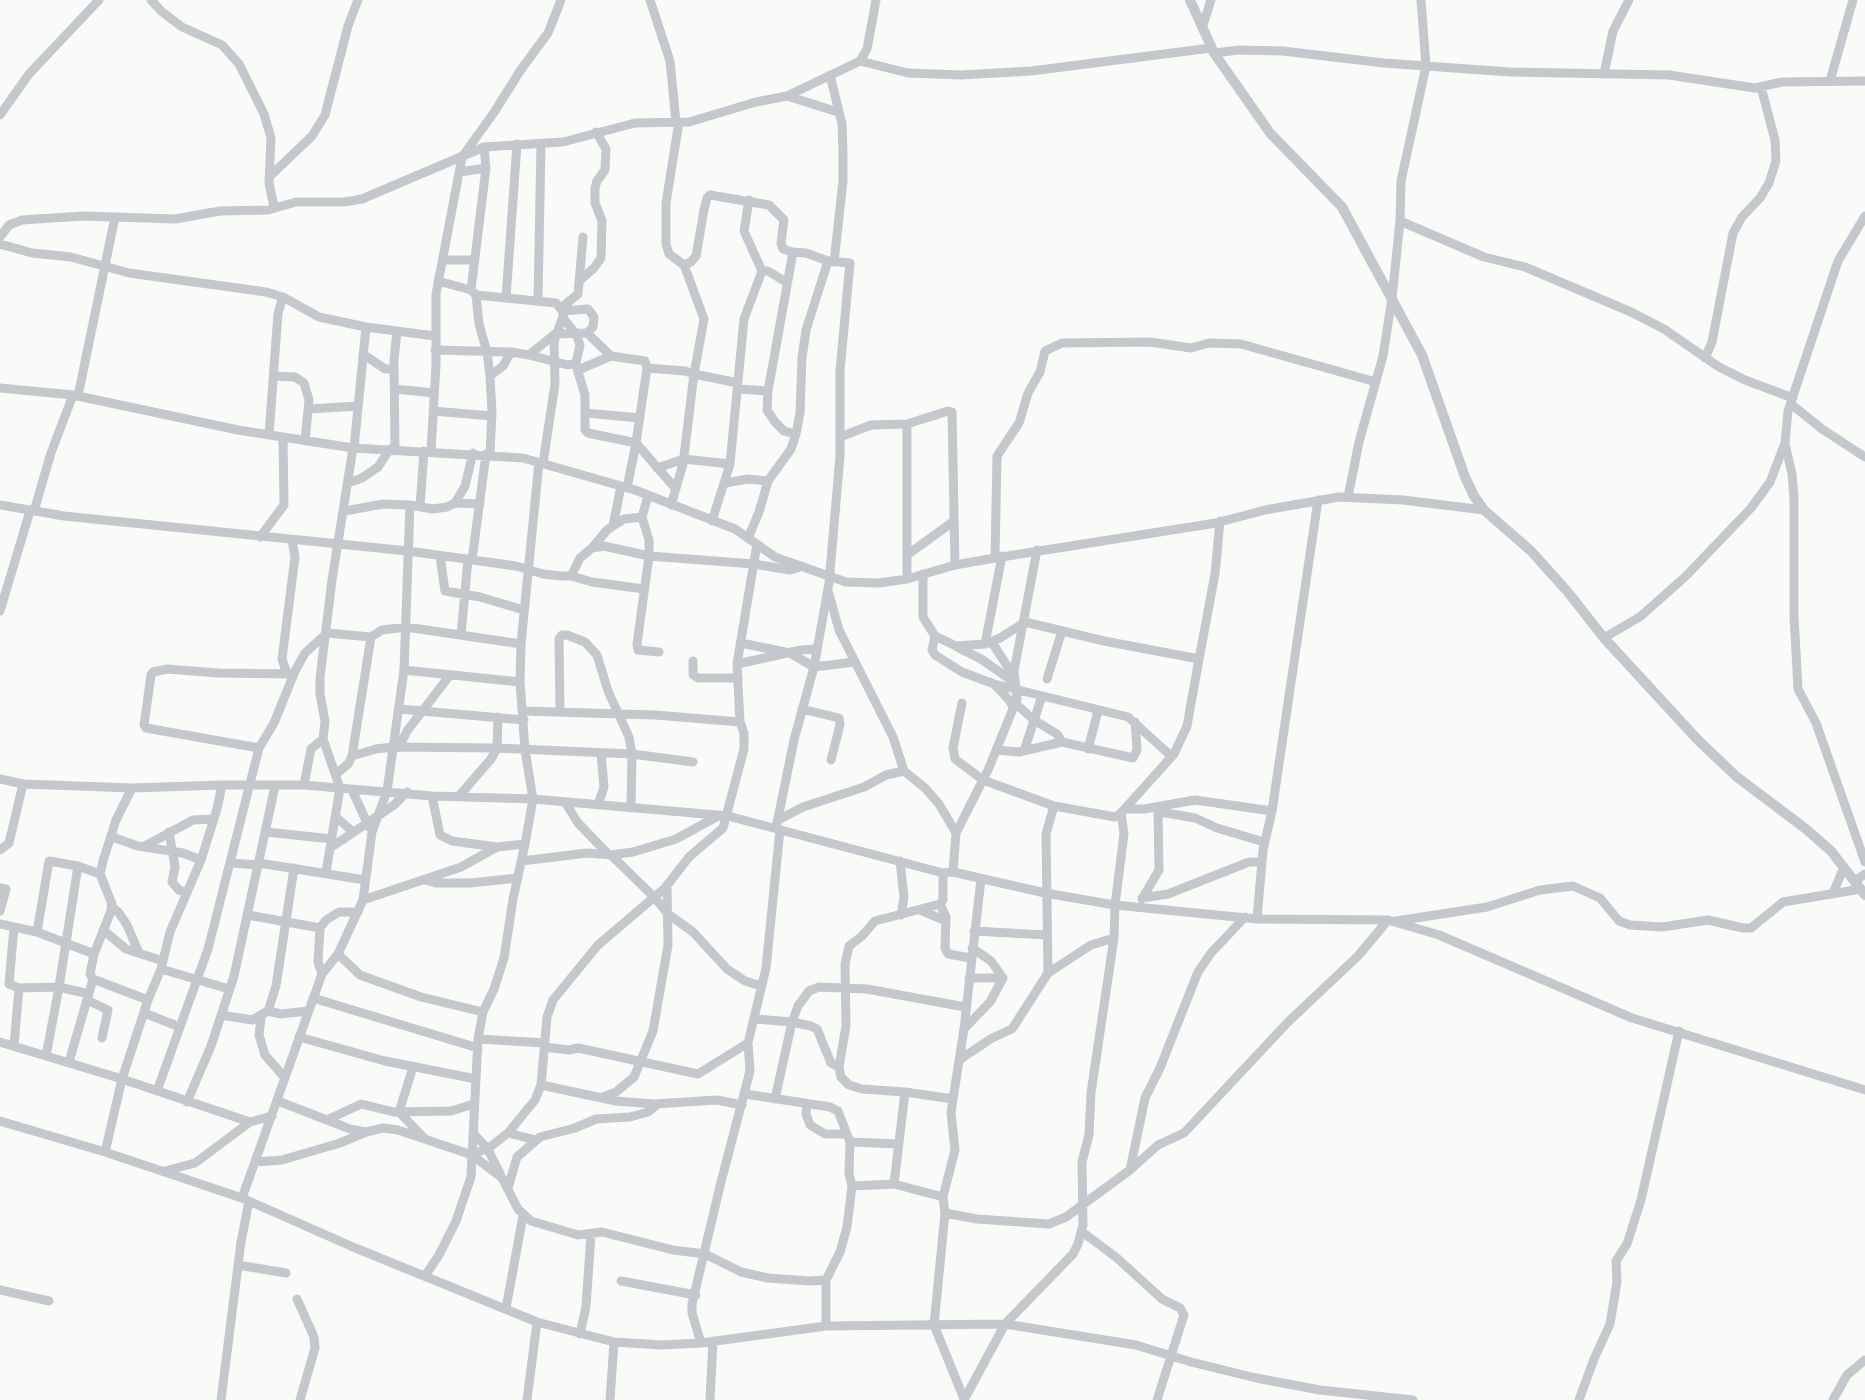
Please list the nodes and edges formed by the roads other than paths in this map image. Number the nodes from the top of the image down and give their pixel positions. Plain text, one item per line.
1 (99, 0) edge
2 (151, 0) edge
3 (358, 0) edge
4 (561, 0) edge
5 (650, 0) edge
6 (876, 0) edge
7 (1190, 0) edge
8 (1211, 0) edge
9 (1422, 0) edge
10 (1629, 0) edge
11 (1853, 0) edge
12 (1202, 28) junction
13 (1213, 50) junction
14 (860, 61) junction
15 (1426, 66) junction
16 (1604, 74) junction
17 (830, 75) junction
18 (1830, 81) junction
19 (1865, 81) edge
20 (1761, 87) junction
21 (788, 96) junction
22 (838, 112) junction
23 (0, 115) edge
24 (678, 122) junction
25 (596, 132) junction
26 (516, 144) junction
27 (541, 144) junction
28 (484, 147) junction
29 (462, 157) junction
30 (486, 168) junction
31 (460, 172) junction
32 (269, 177) junction
33 (749, 200) junction
34 (274, 207) junction
35 (1865, 216) edge
36 (116, 217) junction
37 (1400, 221) junction
38 (0, 237) edge
39 (583, 237) dead end
40 (0, 244) edge
41 (793, 252) junction
42 (444, 260) junction
43 (474, 260) junction
44 (831, 261) junction
45 (684, 265) junction
46 (105, 266) junction
47 (762, 271) junction
48 (438, 281) junction
49 (579, 281) junction
50 (786, 282) junction
51 (474, 293) junction
52 (578, 294) junction
53 (283, 297) junction
54 (506, 298) junction
55 (1392, 298) junction
56 (538, 301) junction
57 (587, 309) junction
58 (562, 313) junction
59 (366, 327) junction
60 (397, 331) junction
61 (587, 333) junction
62 (555, 334) junction
63 (576, 334) junction
64 (435, 336) junction
65 (435, 351) junction
66 (487, 352) junction
67 (511, 352) junction
68 (363, 354) junction
69 (529, 355) junction
70 (611, 356) junction
71 (1705, 358) junction
72 (554, 362) junction
73 (577, 367) junction
74 (647, 368) junction
75 (394, 369) junction
76 (694, 374) junction
77 (274, 376) junction
78 (490, 376) junction
79 (1376, 382) junction
80 (738, 386) junction
81 (0, 388) edge
82 (395, 389) junction
83 (768, 391) junction
84 (434, 393) junction
85 (75, 395) junction
86 (1792, 401) junction
87 (358, 405) junction
88 (309, 409) junction
89 (433, 411) junction
90 (586, 413) junction
91 (492, 416) junction
92 (640, 418) junction
93 (907, 424) junction
94 (796, 434) junction
95 (269, 435) junction
96 (283, 437) junction
97 (840, 437) junction
98 (305, 441) junction
99 (636, 443) junction
100 (1785, 443) junction
101 (354, 448) junction
102 (392, 450) junction
103 (427, 451) junction
104 (473, 453) junction
105 (488, 454) junction
106 (1865, 457) edge
107 (684, 459) junction
108 (541, 463) junction
109 (730, 464) junction
110 (657, 468) junction
111 (768, 481) junction
112 (348, 483) junction
113 (725, 483) junction
114 (624, 487) junction
115 (676, 489) junction
116 (649, 496) junction
117 (1348, 497) junction
118 (1318, 500) junction
119 (455, 503) junction
120 (480, 504) junction
121 (0, 505) edge
122 (671, 505) junction
123 (415, 506) junction
124 (1484, 510) junction
125 (32, 511) junction
126 (345, 511) junction
127 (642, 517) junction
128 (712, 521) junction
129 (954, 521) junction
130 (1220, 522) junction
131 (614, 526) junction
132 (260, 537) junction
133 (748, 538) junction
134 (292, 540) junction
135 (339, 544) junction
136 (757, 544) junction
137 (592, 548) junction
138 (1037, 550) junction
139 (408, 551) junction
140 (907, 555) junction
141 (440, 556) junction
142 (649, 556) junction
143 (998, 557) junction
144 (470, 560) junction
145 (754, 564) junction
146 (955, 565) junction
147 (800, 566) junction
148 (528, 568) junction
149 (923, 574) junction
150 (570, 576) junction
151 (829, 578) junction
152 (907, 579) junction
153 (643, 589) junction
154 (828, 590) junction
155 (464, 596) junction
156 (525, 598) junction
157 (502, 603) junction
158 (524, 610) junction
159 (0, 611) edge
160 (1025, 622) junction
161 (406, 627) junction
162 (839, 630) junction
163 (1062, 631) junction
164 (327, 634) junction
165 (461, 635) junction
166 (935, 636) junction
167 (371, 637) junction
168 (820, 638) junction
169 (1604, 638) junction
170 (741, 643) junction
171 (988, 643) junction
172 (520, 644) junction
173 (956, 646) junction
174 (817, 649) junction
175 (659, 652) dead end
176 (790, 653) junction
177 (1199, 659) junction
178 (693, 661) dead end
179 (854, 662) junction
180 (737, 664) junction
181 (814, 667) junction
182 (404, 670) junction
183 (290, 674) junction
184 (450, 674) junction
185 (738, 678) junction
186 (1047, 679) dead end
187 (520, 682) junction
188 (1014, 682) junction
189 (994, 684) junction
190 (1042, 696) junction
191 (962, 703) dead end
192 (1015, 706) junction
193 (399, 709) junction
194 (802, 709) junction
195 (423, 711) junction
196 (1098, 711) junction
197 (560, 712) junction
198 (618, 714) junction
199 (523, 715) junction
200 (498, 717) junction
201 (1034, 720) junction
202 (740, 722) junction
203 (1135, 722) junction
204 (323, 739) junction
205 (1062, 742) junction
206 (396, 747) junction
207 (259, 748) junction
208 (497, 748) junction
209 (1088, 749) junction
210 (997, 750) junction
211 (526, 751) junction
212 (1024, 751) junction
213 (601, 753) junction
214 (632, 754) junction
215 (352, 755) junction
216 (1171, 756) junction
217 (831, 760) dead end
218 (693, 762) dead end
219 (904, 771) junction
220 (336, 774) junction
221 (0, 779) edge
222 (983, 780) junction
223 (23, 784) junction
224 (222, 785) junction
225 (249, 785) junction
226 (304, 785) junction
227 (275, 786) junction
228 (132, 788) junction
229 (340, 789) junction
230 (352, 790) junction
231 (387, 791) junction
232 (407, 792) junction
233 (432, 796) junction
234 (459, 796) junction
235 (533, 799) junction
236 (565, 802) junction
237 (598, 805) junction
238 (1054, 806) junction
239 (631, 808) junction
240 (1158, 810) junction
241 (1123, 811) junction
242 (1272, 811) junction
243 (378, 815) junction
244 (724, 816) junction
245 (335, 817) junction
246 (214, 819) junction
247 (366, 823) junction
248 (778, 826) junction
249 (265, 831) junction
250 (169, 832) junction
251 (353, 832) junction
252 (372, 832) junction
253 (956, 833) junction
254 (112, 837) junction
255 (1264, 842) junction
256 (468, 843) junction
257 (331, 844) junction
258 (526, 844) junction
259 (143, 847) junction
260 (497, 847) junction
261 (0, 850) edge
262 (174, 852) junction
263 (610, 855) junction
264 (480, 857) junction
265 (201, 860) junction
266 (522, 861) junction
267 (900, 861) junction
268 (1261, 862) junction
269 (1865, 862) edge
270 (232, 863) junction
271 (259, 864) junction
272 (78, 866) junction
273 (1844, 867) junction
274 (294, 868) junction
275 (326, 872) junction
276 (948, 872) junction
277 (100, 874) junction
278 (518, 878) junction
279 (981, 879) junction
280 (365, 880) junction
281 (423, 880) junction
282 (667, 885) junction
283 (1862, 887) edge
284 (0, 888) edge
285 (1045, 892) junction
286 (187, 893) junction
287 (1833, 893) junction
288 (654, 897) junction
289 (363, 900) junction
290 (1139, 902) junction
291 (940, 904) junction
292 (1115, 905) junction
293 (111, 906) junction
294 (920, 909) junction
295 (0, 911) edge
296 (358, 912) junction
297 (668, 914) junction
298 (248, 915) junction
299 (901, 915) junction
300 (1245, 917) junction
301 (1257, 919) junction
302 (946, 921) junction
303 (1391, 921) junction
304 (286, 922) junction
305 (0, 924) edge
306 (14, 927) junction
307 (320, 928) junction
308 (103, 930) junction
309 (974, 931) junction
310 (37, 932) junction
311 (1046, 935) junction
312 (1114, 938) junction
313 (64, 943) junction
314 (139, 953) junction
315 (972, 953) junction
316 (94, 954) junction
317 (338, 954) junction
318 (162, 965) junction
319 (1048, 973) junction
320 (322, 974) junction
321 (969, 978) junction
322 (1003, 978) junction
323 (93, 979) junction
324 (197, 979) junction
325 (59, 986) junction
326 (761, 986) junction
327 (845, 987) junction
328 (19, 988) junction
329 (229, 989) junction
330 (88, 997) junction
331 (313, 998) junction
332 (148, 1000) junction
333 (965, 1007) junction
334 (308, 1010) junction
335 (483, 1012) junction
336 (144, 1013) junction
337 (265, 1014) junction
338 (221, 1015) junction
339 (755, 1019) junction
340 (792, 1021) junction
341 (180, 1027) junction
342 (964, 1029) junction
343 (1679, 1031) junction
344 (299, 1037) junction
345 (103, 1038) dead end
346 (0, 1042) edge
347 (478, 1043) junction
348 (748, 1043) junction
349 (545, 1045) junction
350 (14, 1046) junction
351 (46, 1056) junction
352 (959, 1060) junction
353 (642, 1061) junction
354 (69, 1062) junction
355 (413, 1066) junction
356 (839, 1067) junction
357 (285, 1077) junction
358 (122, 1079) junction
359 (476, 1079) junction
360 (541, 1085) junction
361 (1865, 1090) edge
362 (157, 1091) junction
363 (905, 1092) junction
364 (745, 1094) junction
365 (602, 1098) junction
366 (775, 1099) junction
367 (953, 1099) junction
368 (278, 1101) junction
369 (187, 1102) junction
370 (474, 1104) junction
371 (658, 1104) junction
372 (742, 1105) junction
373 (807, 1105) junction
374 (399, 1111) junction
375 (272, 1116) junction
376 (329, 1119) junction
377 (0, 1121) edge
378 (250, 1122) junction
379 (366, 1132) junction
380 (473, 1133) junction
381 (508, 1133) junction
382 (848, 1138) junction
383 (425, 1139) junction
384 (536, 1140) junction
385 (898, 1144) junction
386 (487, 1148) junction
387 (105, 1152) junction
388 (472, 1155) junction
389 (255, 1162) junction
390 (1130, 1170) junction
391 (164, 1172) junction
392 (502, 1178) junction
393 (894, 1184) junction
394 (852, 1186) junction
395 (508, 1188) junction
396 (943, 1197) junction
397 (245, 1200) junction
398 (1083, 1204) junction
399 (945, 1213) junction
400 (523, 1216) junction
401 (1081, 1231) junction
402 (591, 1234) junction
403 (705, 1254) junction
404 (238, 1265) junction
405 (286, 1273) dead end
406 (425, 1276) junction
407 (621, 1280) dead end
408 (826, 1280) junction
409 (0, 1290) edge
410 (696, 1294) junction
411 (297, 1299) dead end
412 (49, 1301) dead end
413 (506, 1308) junction
414 (537, 1322) junction
415 (1005, 1324) junction
416 (934, 1325) junction
417 (826, 1326) junction
418 (580, 1334) junction
419 (713, 1341) junction
420 (614, 1342) junction
421 (701, 1343) junction
422 (1171, 1356) junction
423 (1865, 1360) edge
424 (964, 1399) edge
425 (221, 1400) edge
426 (300, 1400) edge
427 (527, 1400) edge
428 (610, 1400) edge
429 (710, 1400) edge
430 (1157, 1400) edge
431 (1413, 1400) edge
432 (1579, 1400) edge
433 (1833, 1400) edge

1 - 23 street
2 - 32 street
3 - 32 street
4 - 29 street
5 - 24 street
6 - 14 street
7 - 12 street
8 - 12 street
9 - 15 street
10 - 16 street
11 - 18 street
12 - 13 street
13 - 14 street
13 - 15 street
13 - 55 street
14 - 17 street
15 - 16 street
15 - 37 street
16 - 20 street
17 - 21 street
17 - 22 street
18 - 19 street
18 - 20 street
20 - 71 street
21 - 22 street
21 - 24 street
22 - 44 street
24 - 25 street
24 - 45 street
25 - 27 street
25 - 49 street
26 - 27 street
26 - 28 street
26 - 54 street
27 - 56 street
28 - 29 street
28 - 30 street
29 - 31 street
29 - 34 street
30 - 31 street
30 - 43 street
31 - 42 street
32 - 34 street
33 - 41 street
33 - 45 street
33 - 47 street
34 - 36 street
35 - 86 street
36 - 38 street
36 - 46 street
37 - 55 street
37 - 71 street
39 - 49 street
40 - 46 street
41 - 44 street
41 - 50 street
42 - 43 street
42 - 48 street
43 - 51 street
44 - 94 street
44 - 97 street
45 - 76 street
46 - 53 street
46 - 85 street
47 - 50 street
47 - 80 street
48 - 51 street
48 - 64 street
49 - 52 street
50 - 83 street
51 - 54 street
51 - 66 street
52 - 57 street
52 - 58 street
53 - 59 street
53 - 77 street
54 - 56 street
55 - 79 street
55 - 124 street
56 - 58 street
57 - 58 street
57 - 61 street
58 - 62 street
58 - 63 street
59 - 60 street
59 - 68 street
60 - 64 street
60 - 75 street
61 - 63 street
61 - 70 street
62 - 63 street
62 - 69 street
62 - 72 street
63 - 73 street
64 - 65 street
65 - 66 street
65 - 84 street
66 - 67 street
66 - 78 street
67 - 69 street
67 - 78 street
68 - 75 street
68 - 87 street
69 - 72 street
70 - 73 street
70 - 74 street
71 - 86 street
72 - 73 street
72 - 108 street
73 - 90 street
74 - 76 street
74 - 92 street
75 - 82 street
76 - 80 street
76 - 107 street
77 - 88 street
77 - 95 street
78 - 91 street
79 - 117 street
79 - 143 street
80 - 83 street
80 - 109 street
81 - 85 street
82 - 84 street
82 - 102 street
83 - 94 street
84 - 89 street
85 - 95 street
85 - 125 street
86 - 100 street
86 - 106 street
87 - 88 street
87 - 101 street
88 - 98 street
89 - 91 street
89 - 103 street
90 - 92 street
90 - 99 street
91 - 105 street
92 - 99 street
93 - 97 street
93 - 129 street
93 - 140 street
94 - 111 street
95 - 96 street
96 - 98 street
96 - 132 street
97 - 151 street
98 - 101 street
99 - 110 street
99 - 114 street
100 - 169 street
100 - 269 street
101 - 102 street
101 - 112 street
102 - 103 street
102 - 112 street
103 - 104 street
103 - 123 street
104 - 105 street
104 - 119 street
105 - 108 street
105 - 120 street
107 - 109 street
107 - 110 street
107 - 115 street
108 - 114 street
108 - 148 street
109 - 113 street
110 - 115 street
111 - 113 street
111 - 133 street
112 - 126 street
113 - 128 street
114 - 116 street
114 - 131 street
115 - 122 street
116 - 122 street
116 - 127 street
117 - 118 street
117 - 124 street
118 - 130 street
118 - 242 street
119 - 120 street
119 - 123 street
120 - 144 street
121 - 125 street
122 - 128 street
123 - 126 street
123 - 139 street
124 - 169 street
125 - 132 street
125 - 159 street
126 - 135 street
127 - 131 street
127 - 142 street
128 - 133 street
129 - 140 street
129 - 146 street
130 - 138 street
130 - 177 street
131 - 137 street
132 - 134 street
133 - 136 street
134 - 135 street
134 - 183 street
135 - 139 street
135 - 164 street
136 - 145 street
136 - 147 street
137 - 142 street
137 - 150 street
138 - 143 street
138 - 160 street
139 - 141 street
139 - 161 street
140 - 152 street
141 - 144 street
141 - 155 street
142 - 145 street
142 - 153 street
143 - 146 street
143 - 171 street
144 - 148 street
144 - 155 street
145 - 147 street
145 - 170 street
146 - 149 street
147 - 151 street
148 - 150 street
148 - 156 street
149 - 152 street
149 - 166 street
150 - 153 street
151 - 152 street
151 - 154 street
153 - 175 street
154 - 162 street
154 - 168 street
155 - 157 street
155 - 165 street
156 - 157 street
156 - 158 street
157 - 158 street
158 - 172 street
160 - 163 street
160 - 171 street
160 - 188 street
161 - 165 street
161 - 167 street
161 - 182 street
162 - 168 street
162 - 179 street
163 - 177 street
163 - 186 street
164 - 167 street
164 - 183 street
164 - 204 street
165 - 172 street
166 - 173 street
166 - 189 street
167 - 215 street
168 - 174 street
169 - 273 street
170 - 176 street
170 - 180 street
171 - 173 street
171 - 188 street
172 - 187 street
173 - 188 street
174 - 176 street
174 - 181 street
176 - 180 street
176 - 181 street
177 - 216 street
178 - 185 street
179 - 181 street
179 - 219 street
180 - 185 street
181 - 194 street
182 - 184 street
182 - 193 street
183 - 207 street
183 - 207 street
184 - 187 street
184 - 195 street
185 - 202 street
187 - 199 street
188 - 189 street
188 - 190 street
188 - 192 street
189 - 192 street
190 - 196 street
190 - 201 street
191 - 222 street
192 - 201 street
192 - 210 street
193 - 195 street
193 - 206 street
194 - 217 street
194 - 248 street
195 - 200 street
195 - 206 street
196 - 203 street
196 - 209 street
197 - 198 street
197 - 198 street
197 - 199 street
198 - 202 street
198 - 214 street
199 - 200 street
199 - 211 street
200 - 208 street
201 - 205 street
201 - 212 street
202 - 244 street
203 - 209 street
203 - 216 street
204 - 220 street
204 - 226 street
205 - 209 street
205 - 212 street
206 - 208 street
206 - 215 street
206 - 231 street
207 - 225 street
208 - 211 street
208 - 234 street
210 - 212 street
210 - 222 street
211 - 213 street
211 - 235 street
213 - 214 street
213 - 237 street
214 - 218 street
214 - 239 street
215 - 220 street
216 - 241 street
219 - 248 street
219 - 253 street
220 - 229 street
221 - 223 street
222 - 238 street
222 - 253 street
223 - 228 street
223 - 261 street
224 - 225 street
224 - 228 street
224 - 246 street
225 - 227 street
225 - 270 street
226 - 227 street
226 - 229 street
227 - 249 street
228 - 254 street
229 - 230 street
229 - 245 street
230 - 231 street
230 - 247 street
231 - 232 street
231 - 243 street
232 - 233 street
232 - 243 street
233 - 234 street
233 - 256 street
234 - 235 street
235 - 236 street
235 - 258 street
236 - 237 street
236 - 263 street
237 - 239 street
238 - 241 street
238 - 285 street
239 - 244 street
240 - 241 street
240 - 242 street
240 - 255 street
240 - 290 street
241 - 292 street
242 - 255 street
243 - 247 street
243 - 252 street
244 - 248 street
244 - 263 street
244 - 282 street
245 - 251 street
245 - 257 street
246 - 250 street
246 - 265 street
247 - 251 street
247 - 252 street
248 - 267 street
248 - 326 street
249 - 257 street
249 - 271 street
250 - 259 street
250 - 262 street
251 - 257 street
252 - 280 street
253 - 276 street
254 - 259 street
254 - 277 street
255 - 268 street
256 - 260 street
256 - 264 street
257 - 275 street
258 - 260 street
258 - 266 street
259 - 262 street
260 - 264 street
262 - 265 street
262 - 286 street
263 - 266 street
263 - 288 street
264 - 281 street
265 - 286 street
266 - 278 street
267 - 276 street
267 - 299 street
268 - 290 street
268 - 301 street
270 - 271 street
270 - 324 street
271 - 274 street
271 - 298 street
272 - 277 street
272 - 310 street
272 - 313 street
273 - 283 street
273 - 287 street
274 - 275 street
274 - 304 street
275 - 280 street
276 - 279 street
276 - 291 street
277 - 293 street
278 - 281 street
278 - 335 street
279 - 285 street
279 - 309 street
280 - 289 street
281 - 289 street
282 - 288 street
282 - 297 street
283 - 287 street
284 - 295 street
285 - 292 street
285 - 311 street
286 - 318 street
287 - 303 street
288 - 297 street
288 - 349 street
289 - 296 street
290 - 292 street
290 - 300 street
291 - 294 street
291 - 302 street
292 - 312 street
293 - 308 street
293 - 314 street
294 - 299 street
294 - 302 street
296 - 307 street
296 - 317 street
297 - 326 street
297 - 353 street
298 - 304 street
298 - 329 street
299 - 327 street
300 - 301 street
300 - 390 street
301 - 303 street
302 - 315 street
303 - 343 street
303 - 390 street
304 - 307 street
304 - 337 street
305 - 306 street
306 - 310 street
306 - 328 street
307 - 320 street
308 - 314 street
308 - 316 street
309 - 311 street
309 - 315 street
310 - 313 street
311 - 319 street
312 - 319 street
312 - 398 street
313 - 316 street
313 - 325 street
314 - 318 street
315 - 321 street
315 - 322 street
316 - 323 street
317 - 320 street
317 - 335 street
318 - 324 street
318 - 332 street
319 - 352 street
320 - 331 street
321 - 322 street
321 - 333 street
322 - 342 street
323 - 330 street
323 - 332 street
324 - 329 street
324 - 341 street
325 - 328 street
325 - 330 street
325 - 351 street
326 - 339 street
327 - 333 street
327 - 340 street
327 - 356 street
328 - 350 street
329 - 338 street
330 - 345 street
330 - 354 street
331 - 334 street
331 - 347 street
332 - 336 street
333 - 342 street
334 - 337 street
334 - 344 street
335 - 347 street
336 - 341 street
336 - 358 street
337 - 338 street
337 - 357 street
338 - 369 street
339 - 340 street
339 - 348 street
340 - 356 street
340 - 366 street
341 - 362 street
342 - 352 street
343 - 361 street
343 - 432 street
344 - 355 street
344 - 357 street
346 - 350 street
347 - 349 street
347 - 359 street
348 - 353 street
348 - 364 street
349 - 353 street
349 - 360 street
350 - 351 street
351 - 354 street
352 - 367 street
353 - 365 street
354 - 358 street
355 - 359 street
355 - 374 street
356 - 363 street
357 - 368 street
358 - 362 street
358 - 387 street
359 - 370 street
360 - 365 street
360 - 381 street
362 - 369 street
363 - 367 street
363 - 385 street
364 - 366 street
364 - 372 street
365 - 371 street
366 - 373 street
367 - 396 street
368 - 375 street
368 - 376 street
369 - 378 street
370 - 374 street
370 - 380 street
371 - 372 street
371 - 384 street
372 - 403 street
373 - 382 street
373 - 382 street
374 - 376 street
374 - 383 street
375 - 378 street
375 - 389 street
376 - 379 street
377 - 387 street
378 - 391 street
379 - 383 street
379 - 389 street
380 - 386 street
380 - 388 street
381 - 384 street
381 - 386 street
382 - 385 street
382 - 394 street
383 - 388 street
384 - 395 street
385 - 393 street
386 - 388 street
386 - 392 street
387 - 391 street
388 - 392 street
388 - 406 street
389 - 397 street
390 - 398 street
391 - 397 street
392 - 395 street
393 - 394 street
393 - 396 street
394 - 408 street
395 - 400 street
396 - 399 street
397 - 404 street
397 - 406 street
398 - 399 street
398 - 401 street
399 - 416 street
400 - 402 street
400 - 413 street
401 - 415 street
401 - 422 street
402 - 403 street
402 - 418 street
403 - 408 street
403 - 410 street
404 - 405 street
404 - 425 street
406 - 413 street
407 - 410 street
408 - 417 street
409 - 412 street
410 - 421 street
411 - 426 street
413 - 414 street
414 - 418 street
414 - 427 street
415 - 416 street
415 - 422 street
415 - 424 street
416 - 417 street
416 - 424 street
417 - 419 street
418 - 420 street
419 - 421 street
419 - 429 street
420 - 421 street
420 - 428 street
422 - 430 street
422 - 431 street
423 - 433 street

